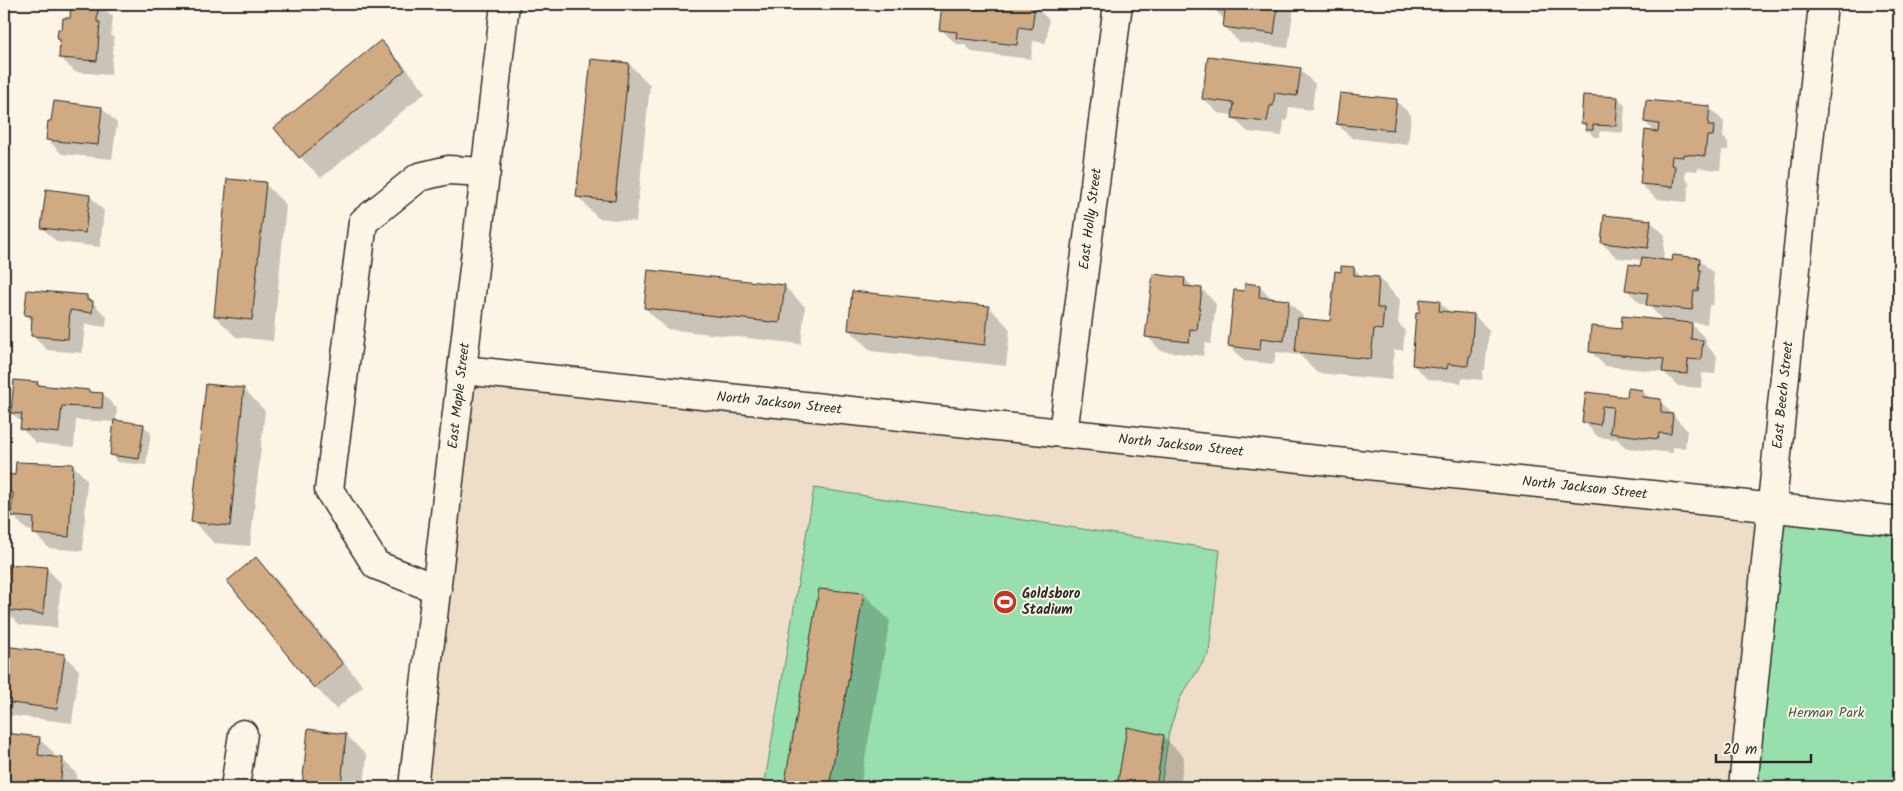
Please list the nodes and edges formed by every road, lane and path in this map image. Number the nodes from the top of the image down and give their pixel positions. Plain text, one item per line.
1 (505, 4) edge
2 (1118, 4) edge
3 (1823, 4) edge
4 (486, 172) junction
5 (463, 370) junction
6 (1063, 433) junction
7 (1772, 508) junction
8 (1899, 521) edge
9 (437, 589) junction
10 (242, 734) dead end
11 (235, 787) edge
12 (413, 787) edge
13 (1744, 787) edge

1 - 4 street, East Maple Street
2 - 6 street, East Holly Street
3 - 7 street, East Beech Street
4 - 5 street, East Maple Street
4 - 9 street
5 - 6 street, North Jackson Street
5 - 9 street, East Maple Street
6 - 7 street, North Jackson Street
7 - 8 street, North Jackson Street
7 - 13 street, East Beech Street
9 - 12 street, East Maple Street
10 - 11 street

